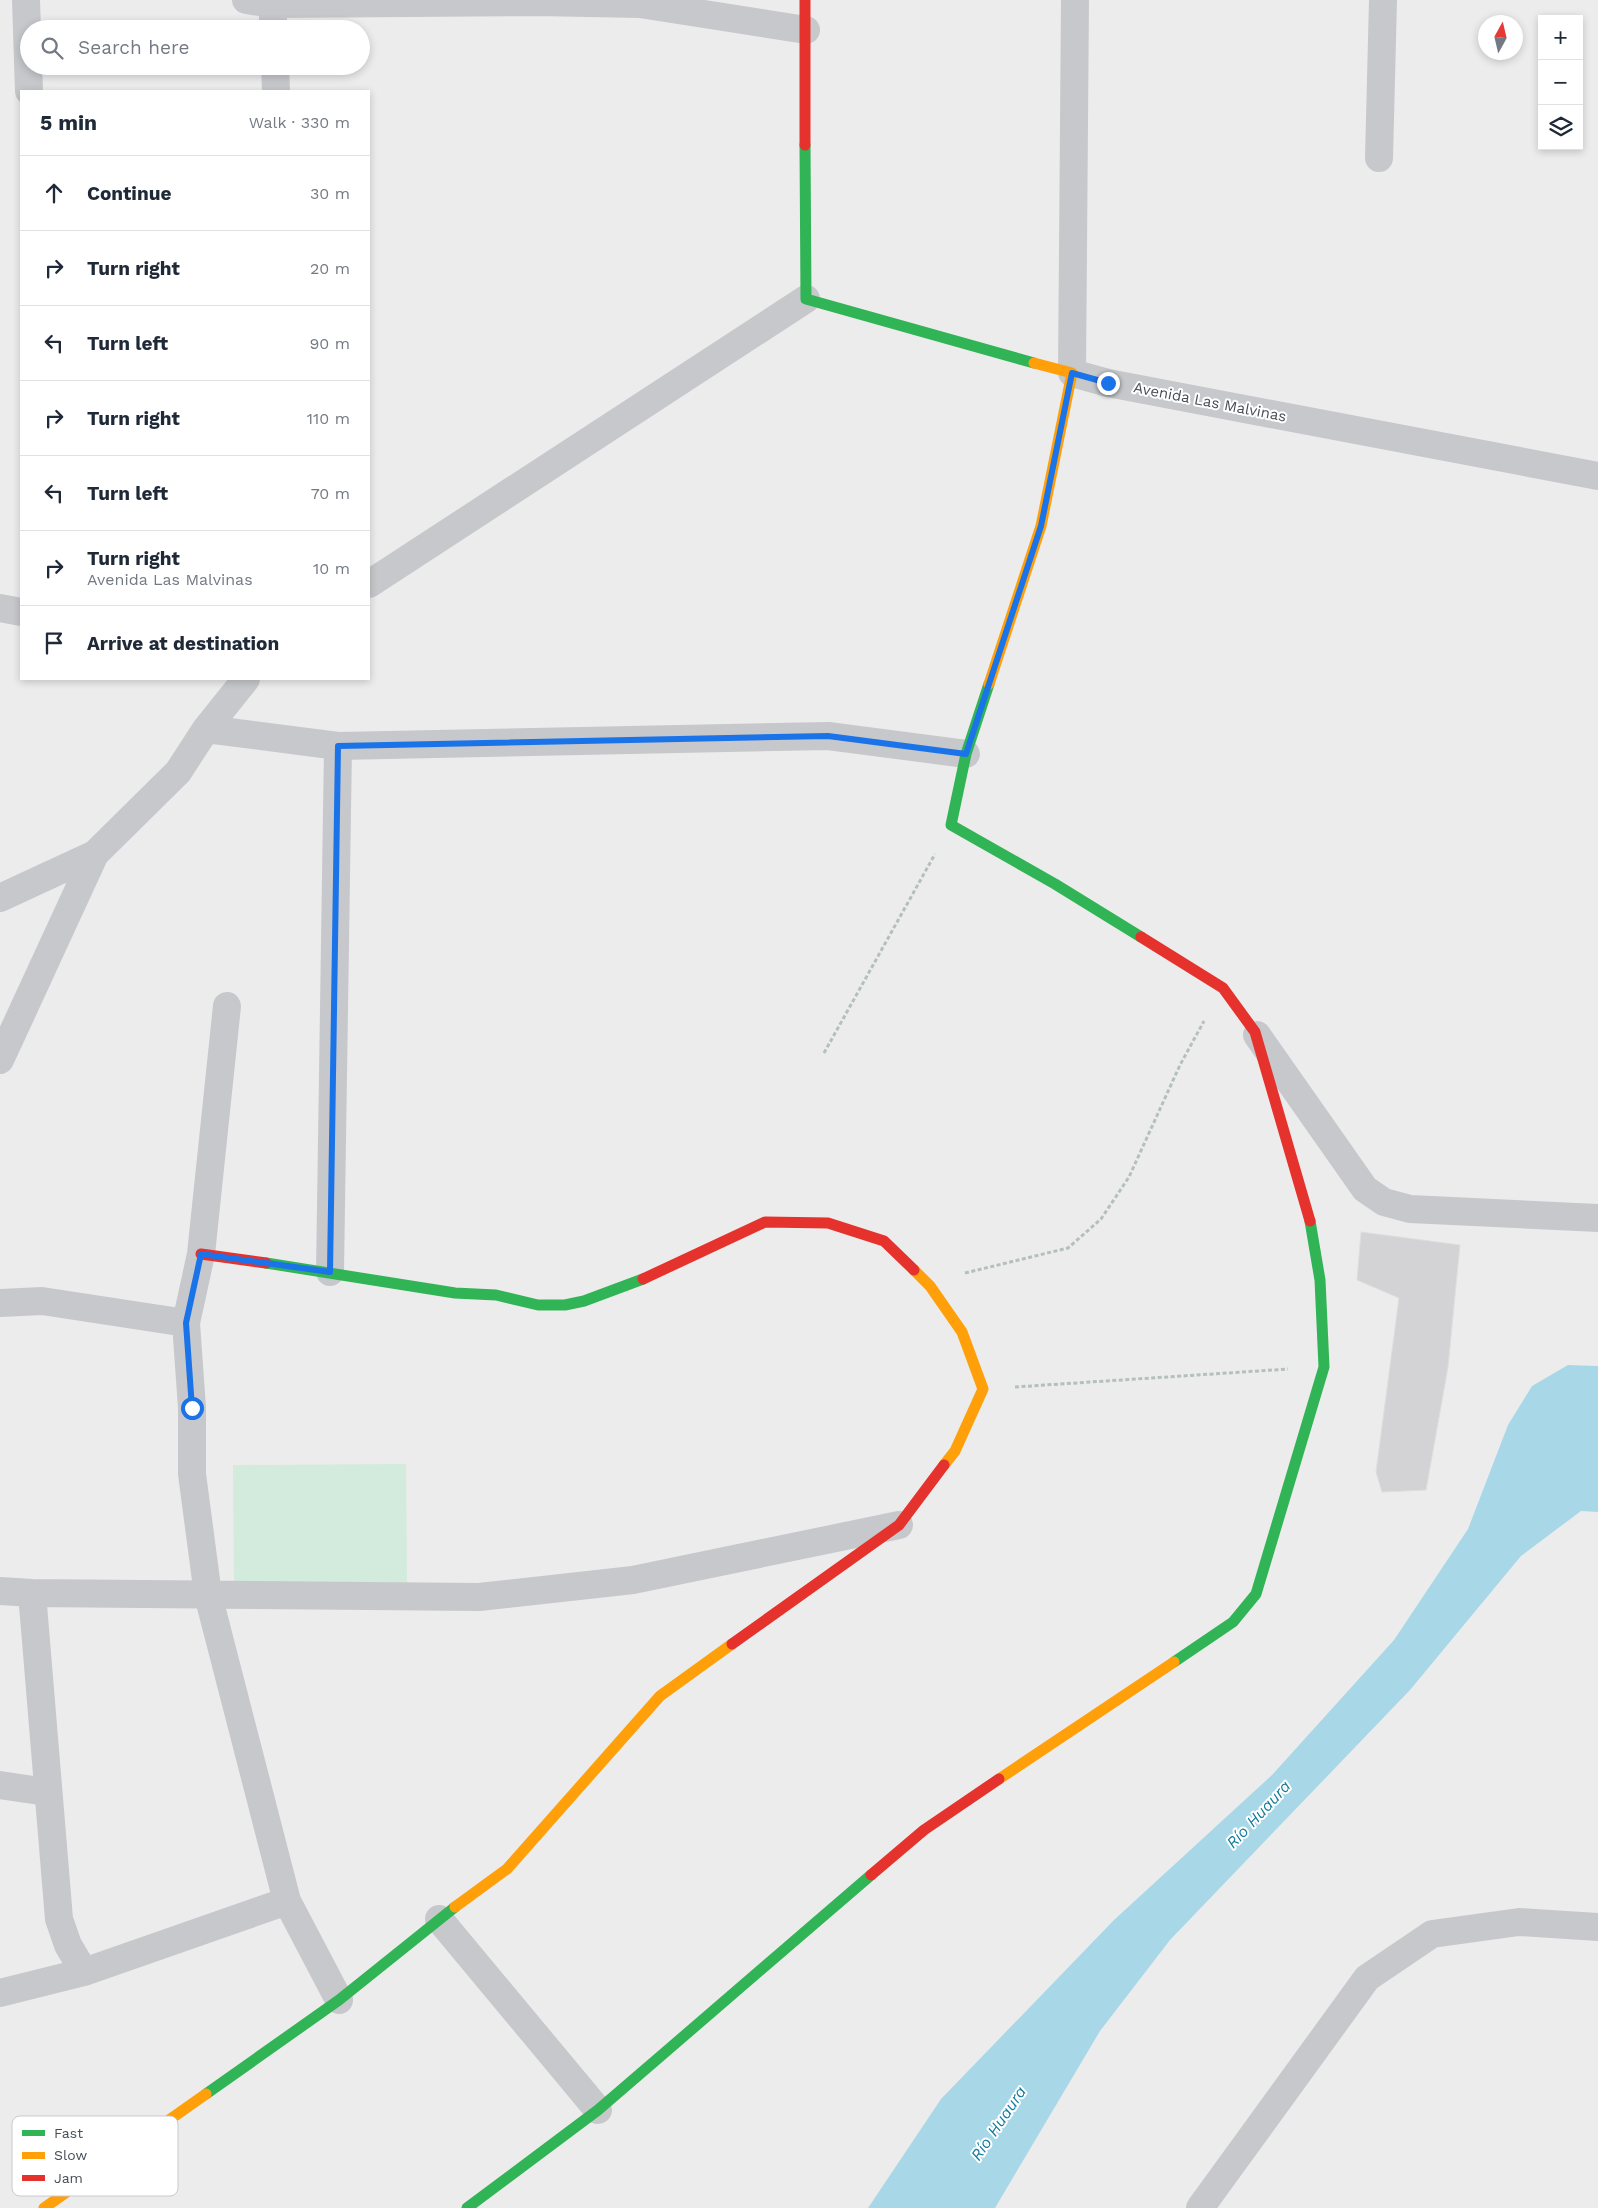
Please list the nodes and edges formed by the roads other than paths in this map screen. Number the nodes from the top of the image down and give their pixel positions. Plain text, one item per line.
1 (26, 0) edge
2 (805, 0) edge
3 (1075, 0) edge
4 (1383, 0) edge
5 (404, 1) edge
6 (640, 2) edge
7 (266, 8) edge
8 (26, 20) edge
9 (806, 30) junction
10 (28, 75) edge
11 (275, 75) edge
12 (28, 90) edge
13 (276, 90) edge
14 (1379, 158) dead end
15 (806, 299) junction
16 (1072, 373) junction
17 (1598, 476) edge
18 (370, 583) edge
19 (0, 608) edge
20 (20, 612) edge
21 (245, 680) edge
22 (206, 729) junction
23 (338, 746) junction
24 (966, 754) junction
25 (95, 854) junction
26 (0, 898) edge
27 (227, 1006) dead end
28 (1255, 1032) junction
29 (0, 1060) edge
30 (1598, 1218) edge
31 (201, 1254) junction
32 (330, 1272) junction
33 (0, 1303) edge
34 (186, 1323) junction
35 (899, 1525) junction
36 (0, 1591) edge
37 (32, 1593) junction
38 (208, 1595) junction
39 (0, 1785) edge
40 (47, 1792) junction
41 (287, 1901) junction
42 (439, 1919) junction
43 (1598, 1927) edge
44 (84, 1972) junction
45 (0, 1993) edge
46 (339, 2000) junction
47 (598, 2110) junction
48 (174, 2116) edge
49 (61, 2196) edge
50 (44, 2208) edge
51 (467, 2208) edge
52 (1200, 2208) edge

1 - 8 street
2 - 9 street
3 - 16 street
4 - 14 street
5 - 6 street
5 - 7 street
6 - 9 street
9 - 15 street
10 - 12 street
11 - 13 street
15 - 16 street
15 - 18 street
16 - 17 street, Avenida Las Malvinas
16 - 24 street
19 - 20 street
21 - 22 street
22 - 23 street
22 - 25 street
23 - 24 street
23 - 32 street
24 - 28 street
25 - 26 street
25 - 29 street
27 - 31 street
28 - 30 street
28 - 47 street
31 - 32 street
31 - 34 street
32 - 35 street
33 - 34 street
34 - 38 street
35 - 38 street
35 - 42 street
36 - 37 street
37 - 38 street
37 - 40 street
38 - 41 street
39 - 40 street
40 - 44 street
41 - 44 street
41 - 46 street
42 - 46 street
42 - 47 street
43 - 52 street
44 - 45 street
46 - 48 street
47 - 51 street
49 - 50 street

